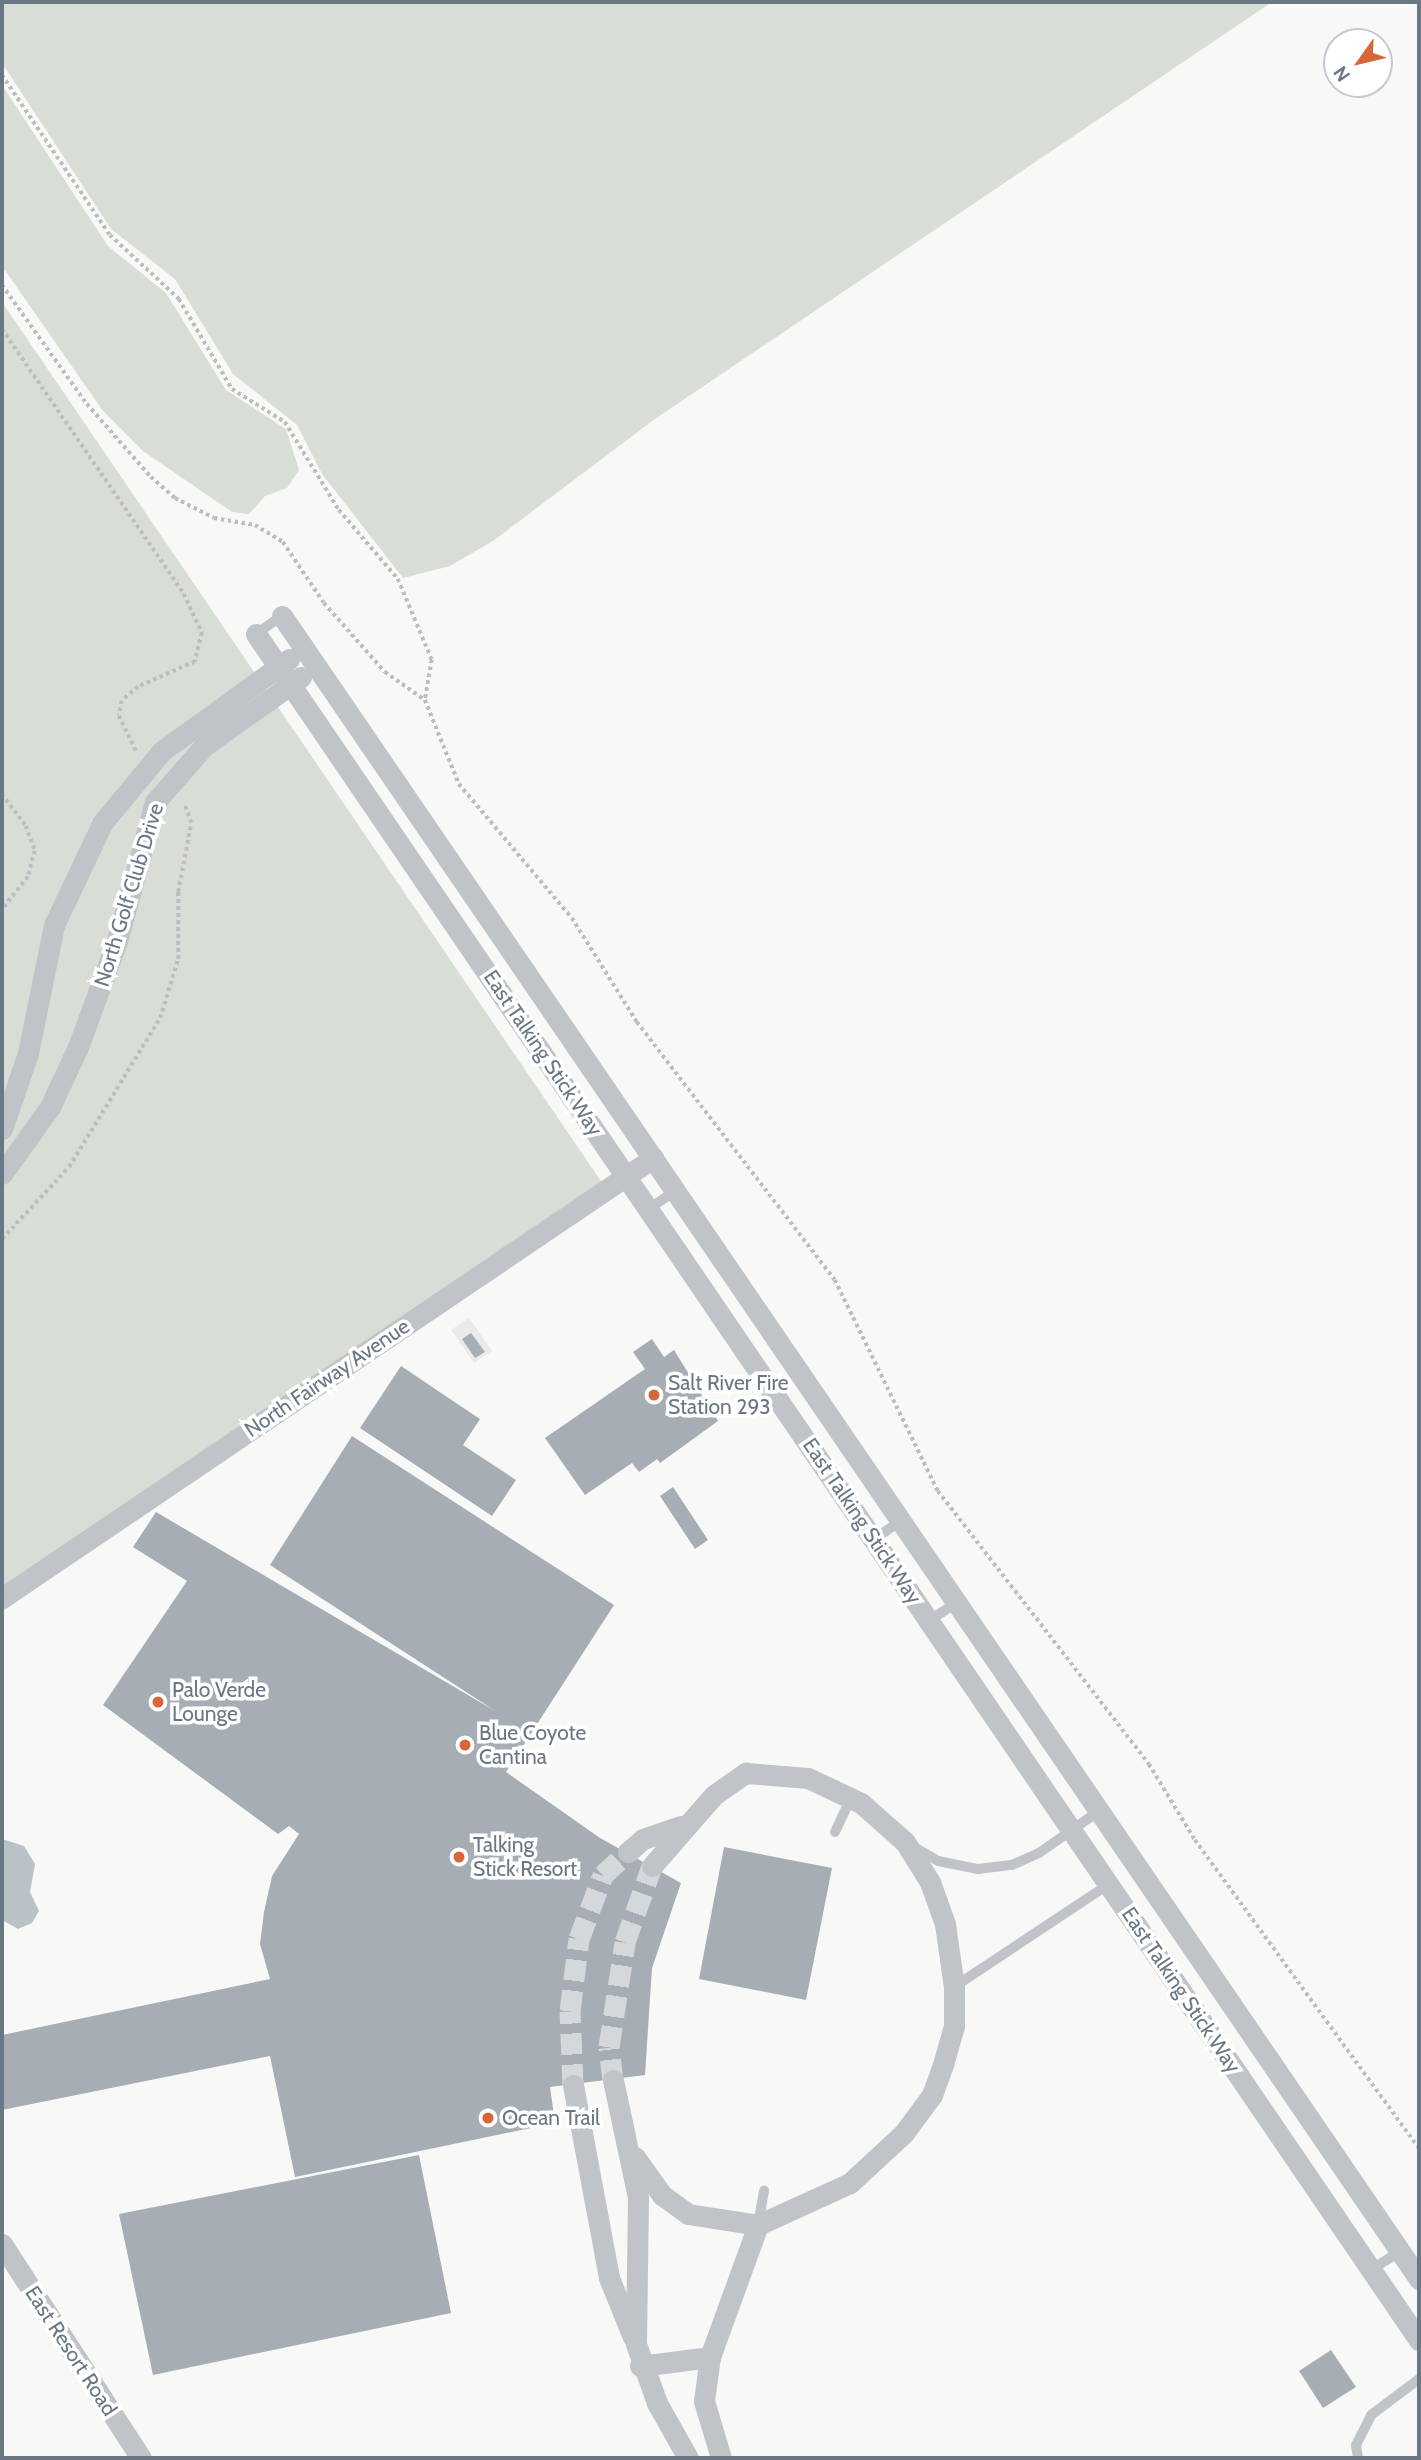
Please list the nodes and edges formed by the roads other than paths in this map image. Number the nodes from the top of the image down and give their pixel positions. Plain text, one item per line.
1 (282, 616) joint
2 (257, 634) joint
3 (304, 648) junction
4 (317, 666) junction
5 (285, 675) junction
6 (2, 1129) edge
7 (653, 1157) junction
8 (2, 1174) edge
9 (626, 1175) junction
10 (676, 1191) junction
11 (649, 1209) junction
12 (901, 1521) junction
13 (874, 1539) junction
14 (2, 1598) edge
15 (957, 1602) junction
16 (929, 1621) junction
17 (851, 1798) junction
18 (1099, 1811) junction
19 (686, 1824) junction
20 (1072, 1831) junction
21 (835, 1832) dead end
22 (905, 1842) junction
23 (628, 1852) tunnel mouth
24 (652, 1866) tunnel mouth
25 (1109, 1884) junction
26 (954, 1987) junction
27 (612, 2080) tunnel mouth
28 (573, 2085) tunnel mouth
29 (630, 2149) junction
30 (764, 2191) dead end
31 (758, 2225) junction
32 (2, 2244) edge
33 (1400, 2251) junction
34 (1371, 2270) junction
35 (1419, 2279) edge
36 (1419, 2340) edge
37 (636, 2344) junction
38 (710, 2357) junction
39 (640, 2366) junction
40 (1419, 2379) edge
41 (141, 2458) edge
42 (688, 2458) edge
43 (721, 2458) edge
44 (1358, 2458) edge

1 - 2 lane
1 - 3 street, East Talking Stick Way
2 - 5 street, East Talking Stick Way
3 - 4 street, East Talking Stick Way
3 - 5 street, North Golf Club Drive
4 - 5 street, North Golf Club Drive
4 - 7 street, East Talking Stick Way
5 - 6 street, North Golf Club Drive
5 - 8 street, North Golf Club Drive
5 - 9 street, East Talking Stick Way
7 - 9 street, North Fairway Avenue
7 - 10 street, East Talking Stick Way
9 - 11 street, East Talking Stick Way
9 - 14 street, North Fairway Avenue
10 - 11 lane
10 - 12 street, East Talking Stick Way
11 - 13 street, East Talking Stick Way
12 - 13 lane
12 - 15 street, East Talking Stick Way
13 - 16 street, East Talking Stick Way
15 - 16 lane
15 - 18 street, East Talking Stick Way
16 - 20 street, East Talking Stick Way
17 - 19 street
17 - 21 lane
17 - 22 street
18 - 20 lane
18 - 33 street, East Talking Stick Way
19 - 23 street
19 - 24 street
20 - 22 lane
20 - 25 street, East Talking Stick Way
22 - 26 street
25 - 26 lane
25 - 34 street, East Talking Stick Way
26 - 31 street
27 - 29 street
28 - 37 street
29 - 31 street
29 - 37 street
30 - 31 lane
31 - 38 street
32 - 41 street, East Resort Road
33 - 34 lane
33 - 35 street, East Talking Stick Way
34 - 36 street, East Talking Stick Way
37 - 39 street
38 - 39 street
38 - 43 street
39 - 42 street
40 - 44 lane

